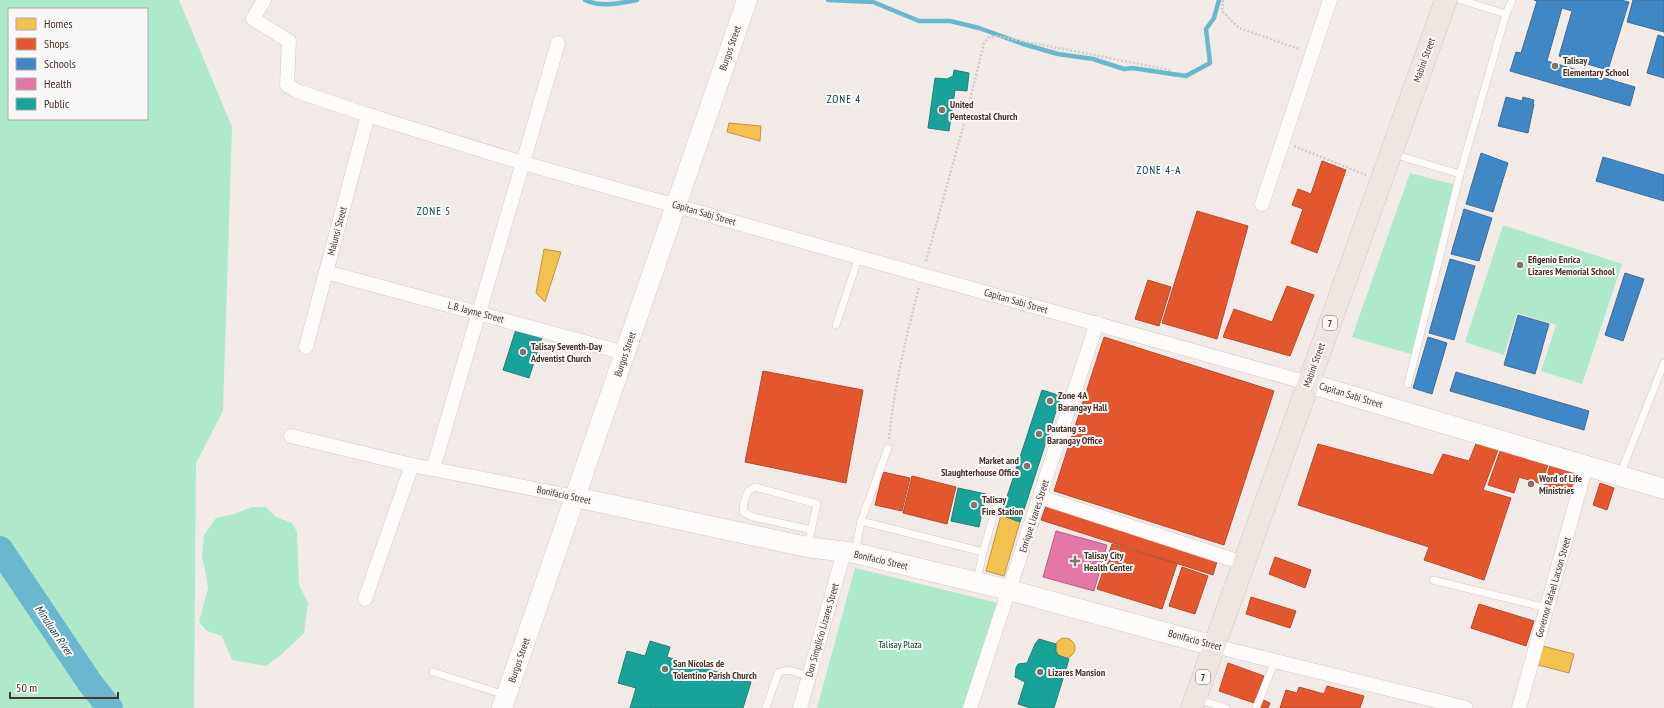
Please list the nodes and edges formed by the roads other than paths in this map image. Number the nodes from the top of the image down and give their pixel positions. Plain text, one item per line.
1 (264, 0) edge
2 (747, 0) edge
3 (1330, 0) edge
4 (1446, 0) edge
5 (1461, 0) edge
6 (1512, 0) edge
7 (1506, 14) junction
8 (558, 43) dead end
9 (368, 115) junction
10 (1390, 154) junction
11 (523, 163) junction
12 (1460, 174) junction
13 (1262, 204) dead end
14 (676, 206) junction
15 (859, 257) junction
16 (326, 272) junction
17 (479, 312) junction
18 (1097, 323) junction
19 (836, 326) dead end
20 (306, 347) dead end
21 (625, 353) junction
22 (1664, 363) edge
23 (1308, 383) junction
24 (1408, 384) dead end
25 (291, 436) dead end
26 (888, 448) road end
27 (412, 465) junction
28 (1586, 466) junction
29 (433, 469) junction
30 (1620, 476) junction
31 (1664, 489) edge
32 (1040, 497) junction
33 (575, 498) junction
34 (997, 502) dead end
35 (862, 521) junction
36 (810, 538) junction
37 (983, 552) junction
38 (849, 553) junction
39 (1243, 563) junction
40 (1433, 580) dead end
41 (976, 583) junction
42 (1009, 590) junction
43 (364, 599) dead end
44 (1547, 608) junction
45 (1214, 646) junction
46 (1275, 661) junction
47 (433, 672) dead end
48 (808, 677) junction
49 (504, 702) edge
50 (1194, 703) edge
51 (766, 708) edge
52 (800, 708) edge
53 (970, 708) edge
54 (1226, 708) edge
55 (1256, 708) edge
56 (1466, 708) edge
57 (1519, 708) edge

1 - 9 street, Capitan Sabi Street
2 - 14 street, Burgos Street
3 - 13 street
4 - 10 main road, Mabini Street / 7
5 - 7 lane
6 - 7 lane
7 - 12 lane
8 - 11 street
9 - 11 street, Capitan Sabi Street
9 - 16 street, Malunsi Street
10 - 12 lane
10 - 23 main road, Mabini Street / 7
11 - 14 street, Capitan Sabi Street
11 - 17 street
12 - 24 lane
14 - 15 street, Capitan Sabi Street
14 - 21 street, Burgos Street
15 - 18 street, Capitan Sabi Street
15 - 19 lane
16 - 17 street, L.B. Jayme Street
16 - 20 street, Malunsi Street
17 - 21 street, L.B. Jayme Street
17 - 29 street
18 - 23 street, Capitan Sabi Street
18 - 32 street, Enrique Lizares Street
21 - 33 street, Burgos Street
22 - 30 lane
23 - 28 street, Capitan Sabi Street
23 - 39 main road, Mabini Street / 7
25 - 27 street, Bonifacio Street
26 - 35 lane
27 - 29 street, Bonifacio Street
27 - 43 street
28 - 30 street, Capitan Sabi Street
28 - 44 street, Governor Rafael Lacson Street
29 - 33 street, Bonifacio Street
30 - 31 street, Capitan Sabi Street
32 - 39 street
32 - 42 street, Enrique Lizares Street
33 - 36 street, Bonifacio Street
33 - 49 street, Burgos Street
34 - 37 lane
35 - 37 lane
35 - 38 lane
36 - 36 lane
36 - 38 street, Bonifacio Street
37 - 41 lane
38 - 41 street, Bonifacio Street
38 - 48 street, Don Simplicio Lizares Street
39 - 45 main road, Mabini Street / 7
40 - 44 lane
41 - 42 street, Bonifacio Street
42 - 45 street, Bonifacio Street
42 - 53 street, Enrique Lizares Street
44 - 57 street, Governor Rafael Lacson Street
45 - 46 street, Bonifacio Street
45 - 50 main road, Mabini Street / 7
46 - 55 lane
46 - 56 street, Bonifacio Street
47 - 49 lane
48 - 51 lane
48 - 52 street, Don Simplicio Lizares Street
50 - 54 lane

